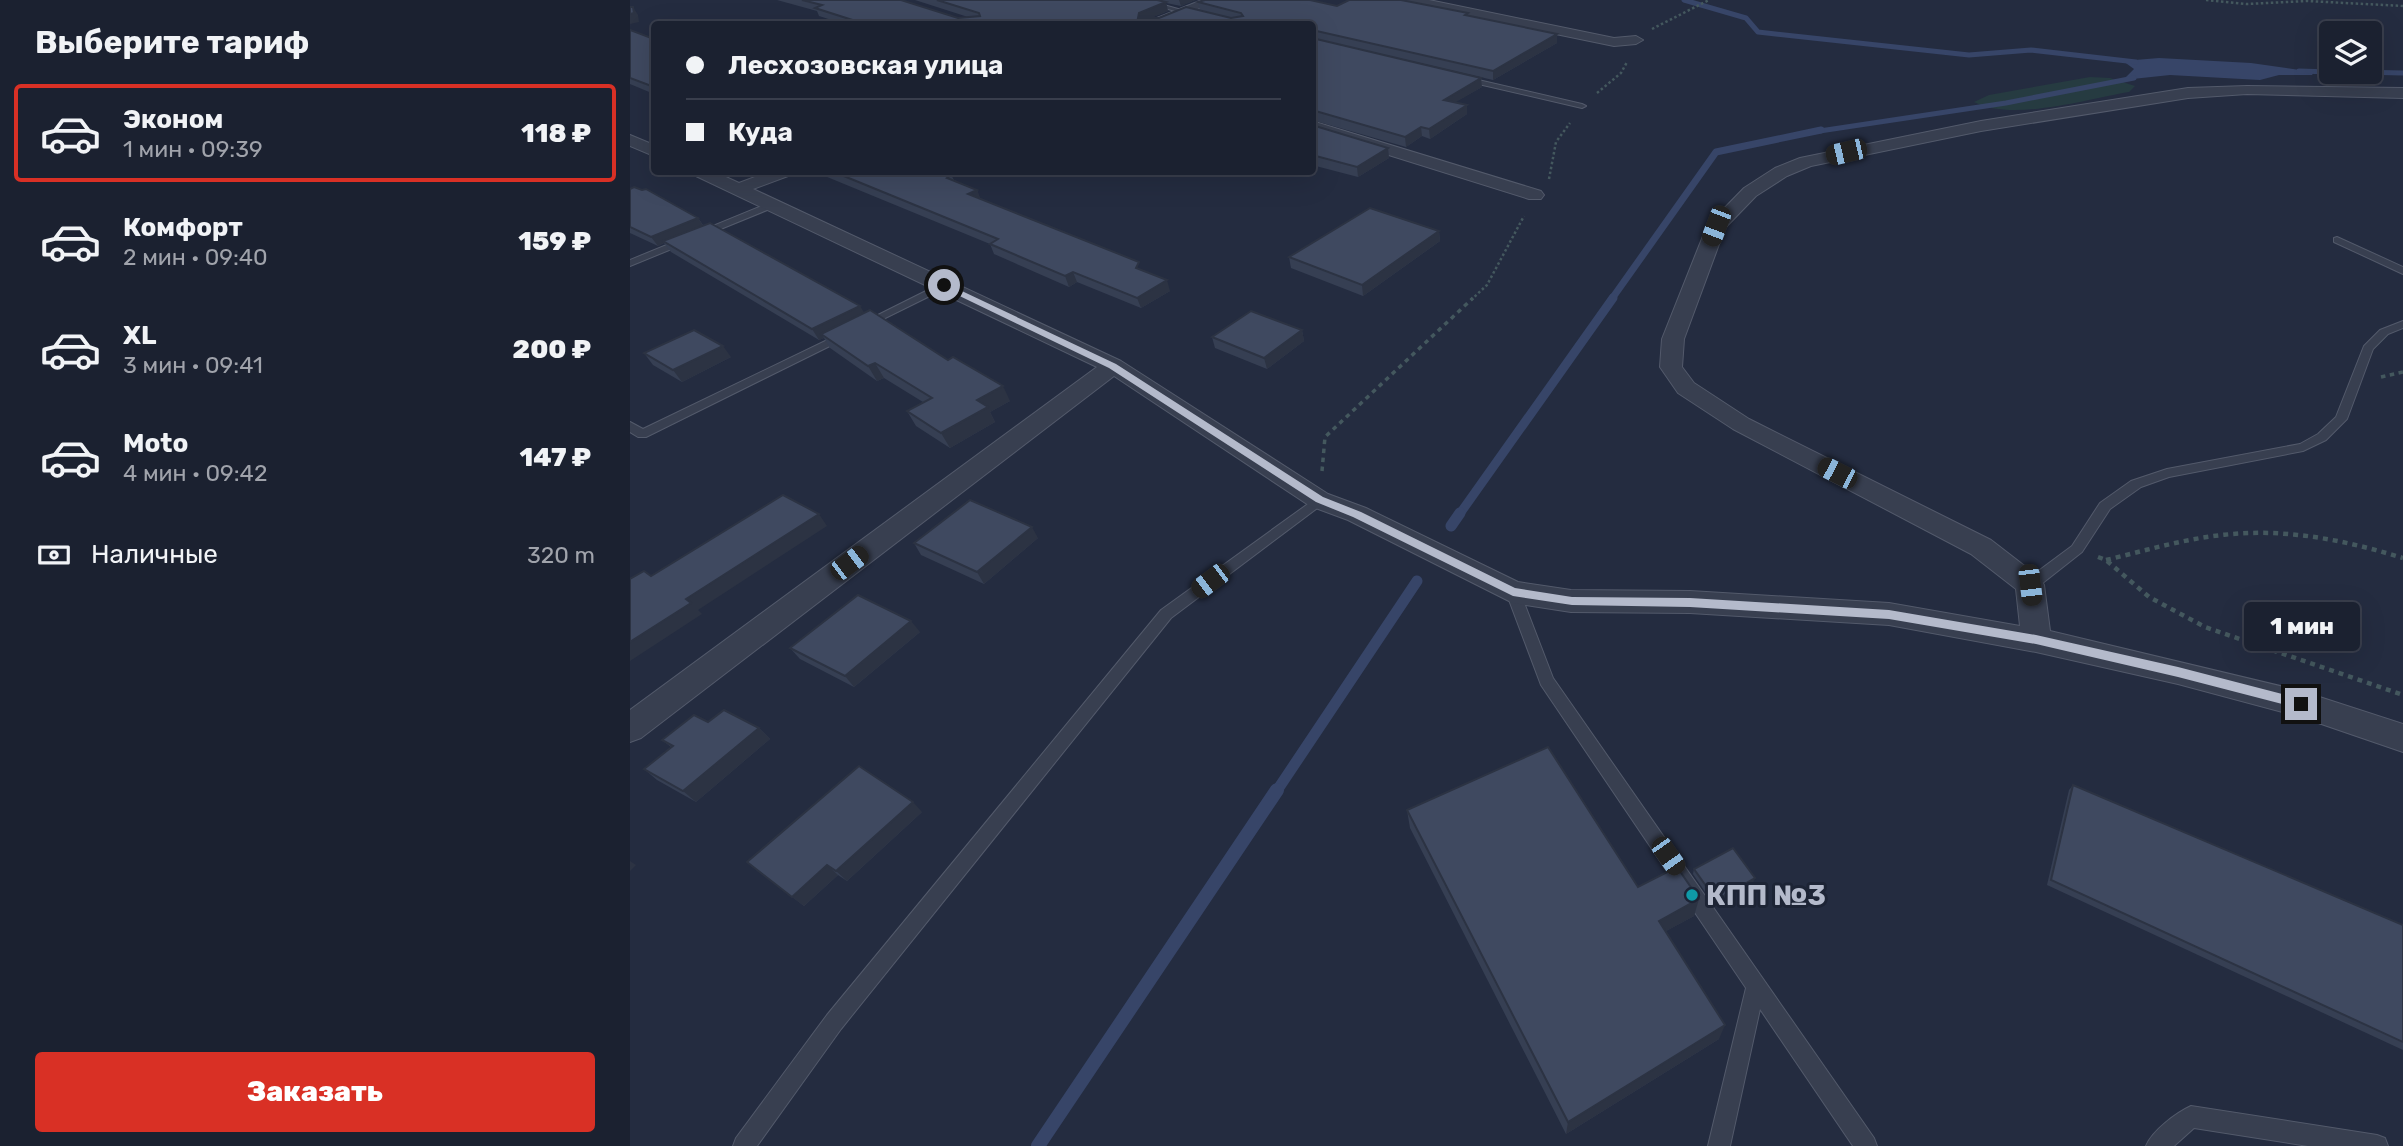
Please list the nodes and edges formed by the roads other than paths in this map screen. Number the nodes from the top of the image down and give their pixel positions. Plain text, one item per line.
1 (1139, 0) edge
2 (1214, 0) edge
3 (1411, 0) edge
4 (1183, 11) junction
5 (1205, 17) edge
6 (1157, 21) edge
7 (1636, 40) road end
8 (1461, 77) edge
9 (2403, 93) edge
10 (1582, 106) road end
11 (1316, 128) edge
12 (630, 140) edge
13 (651, 150) edge
14 (709, 175) edge
15 (774, 175) edge
16 (741, 188) junction
17 (1535, 195) road end
18 (774, 204) junction
19 (2337, 240) dead end
20 (630, 263) edge
21 (2403, 271) edge
22 (944, 285) junction
23 (2403, 324) edge
24 (1113, 366) junction
25 (630, 426) edge
26 (1319, 499) junction
27 (2030, 585) junction
28 (1513, 592) junction
29 (2036, 640) junction
30 (630, 727) edge
31 (2403, 738) edge
32 (1755, 989) junction
33 (744, 1146) edge
34 (1718, 1146) edge
35 (1866, 1146) edge
36 (2157, 1146) edge
37 (2377, 1146) edge

1 - 4 lane
2 - 4 street
3 - 7 street
4 - 5 lane
4 - 6 street
8 - 10 lane
9 - 27 street
11 - 17 street
12 - 13 street
14 - 16 street
15 - 16 street
16 - 18 street
18 - 20 lane
18 - 22 street
19 - 21 lane
22 - 24 street
22 - 25 lane
23 - 27 lane
24 - 26 street
24 - 30 street
26 - 28 street
26 - 33 lane
27 - 29 street
28 - 29 street
28 - 32 lane
29 - 31 street
32 - 34 lane
32 - 35 lane
36 - 37 lane

